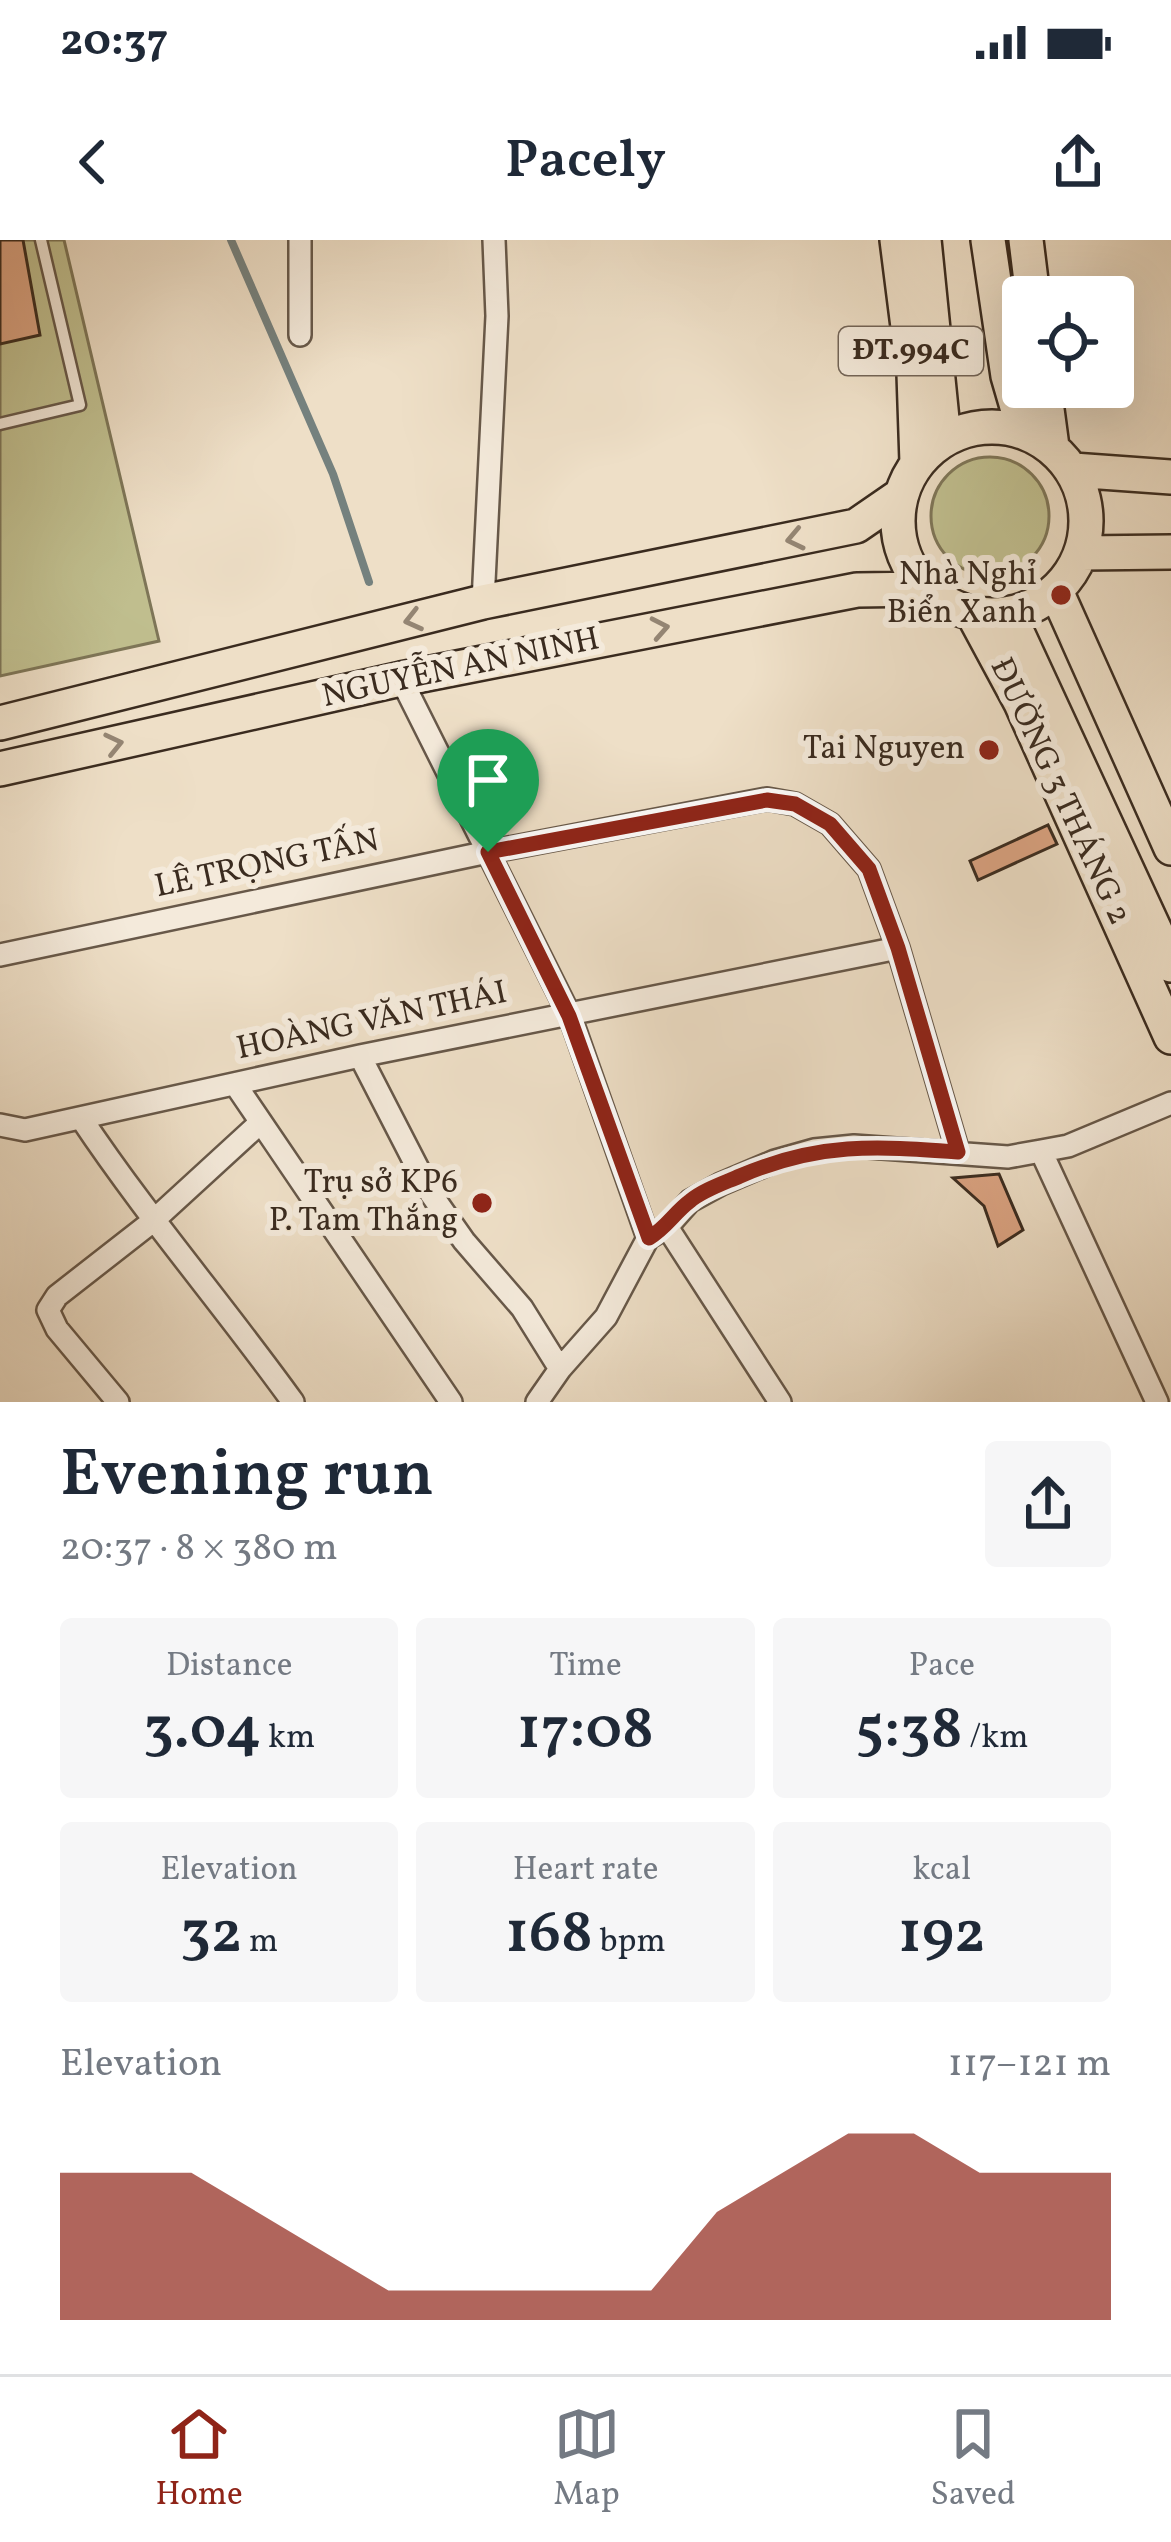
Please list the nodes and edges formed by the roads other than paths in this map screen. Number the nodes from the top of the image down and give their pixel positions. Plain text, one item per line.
1 (41, 240) edge
2 (300, 240) edge
3 (494, 240) edge
4 (897, 240) edge
5 (924, 240) edge
6 (988, 240) edge
7 (1026, 240) edge
8 (1030, 276) edge
9 (300, 335) dead end
10 (1046, 408) edge
11 (0, 424) edge
12 (944, 439) junction
13 (1050, 449) junction
14 (917, 463) junction
15 (1171, 477) edge
16 (901, 495) junction
17 (1171, 552) edge
18 (1070, 573) junction
19 (926, 589) junction
20 (484, 602) junction
21 (974, 614) junction
22 (1009, 615) junction
23 (401, 680) junction
24 (3, 718) edge
25 (8, 767) edge
26 (1171, 799) edge
27 (1171, 848) edge
28 (488, 852) junction
29 (898, 948) junction
30 (0, 955) edge
31 (1171, 965) edge
32 (569, 1016) junction
33 (1171, 1037) edge
34 (360, 1057) junction
35 (235, 1084) junction
36 (1171, 1102) edge
37 (81, 1118) junction
38 (261, 1122) junction
39 (0, 1125) edge
40 (1041, 1151) junction
41 (958, 1152) junction
42 (153, 1221) junction
43 (658, 1232) junction
44 (560, 1369) junction
45 (118, 1402) edge
46 (293, 1402) edge
47 (451, 1402) edge
48 (537, 1402) edge
49 (780, 1402) edge
50 (1157, 1402) edge

1 - 11 lane
2 - 9 street
3 - 20 street
4 - 14 main road, ĐT.994C
5 - 12 main road, ĐT.994C
6 - 13 main road, ĐT.994C
7 - 8 main road
10 - 13 main road, ĐT.994C
12 - 13 main road, ĐT.994C
12 - 14 main road, ĐT.994C
13 - 15 main road
13 - 18 main road, ĐT.994C
14 - 16 main road, ĐT.994C
16 - 19 main road, ĐT.994C
16 -> 20 main road, NGUYỄN AN NINH
17 - 18 main road
18 - 22 main road
18 - 26 main road, ĐT.994C
18 - 27 main road, ĐT.994C
19 - 21 main road
23 -> 19 main road, NGUYỄN AN NINH
20 -> 24 main road, NGUYỄN AN NINH
21 - 22 main road
21 - 33 main road, ĐƯỜNG 3 THÁNG 2
22 - 31 main road, ĐƯỜNG 3 THÁNG 2
25 -> 23 main road, NGUYỄN AN NINH
23 - 28 street
24 - 25 main road
28 - 29 street, LÊ TRỌNG TẤN
28 - 30 street, LÊ TRỌNG TẤN
28 - 32 street
29 - 32 street, HOÀNG VĂN THÁI
29 - 41 street, LÊ TRỌNG TẤN
32 - 34 street, HOÀNG VĂN THÁI
32 - 43 street
34 - 35 street, HOÀNG VĂN THÁI
34 - 44 street
35 - 37 street, HOÀNG VĂN THÁI
35 - 38 street
36 - 40 street
37 - 39 street, HOÀNG VĂN THÁI
37 - 42 street
38 - 42 street
38 - 47 street
40 - 41 street
40 - 50 street
41 - 43 street
42 - 45 street
42 - 46 street
43 - 44 street
43 - 49 street
44 - 48 street

